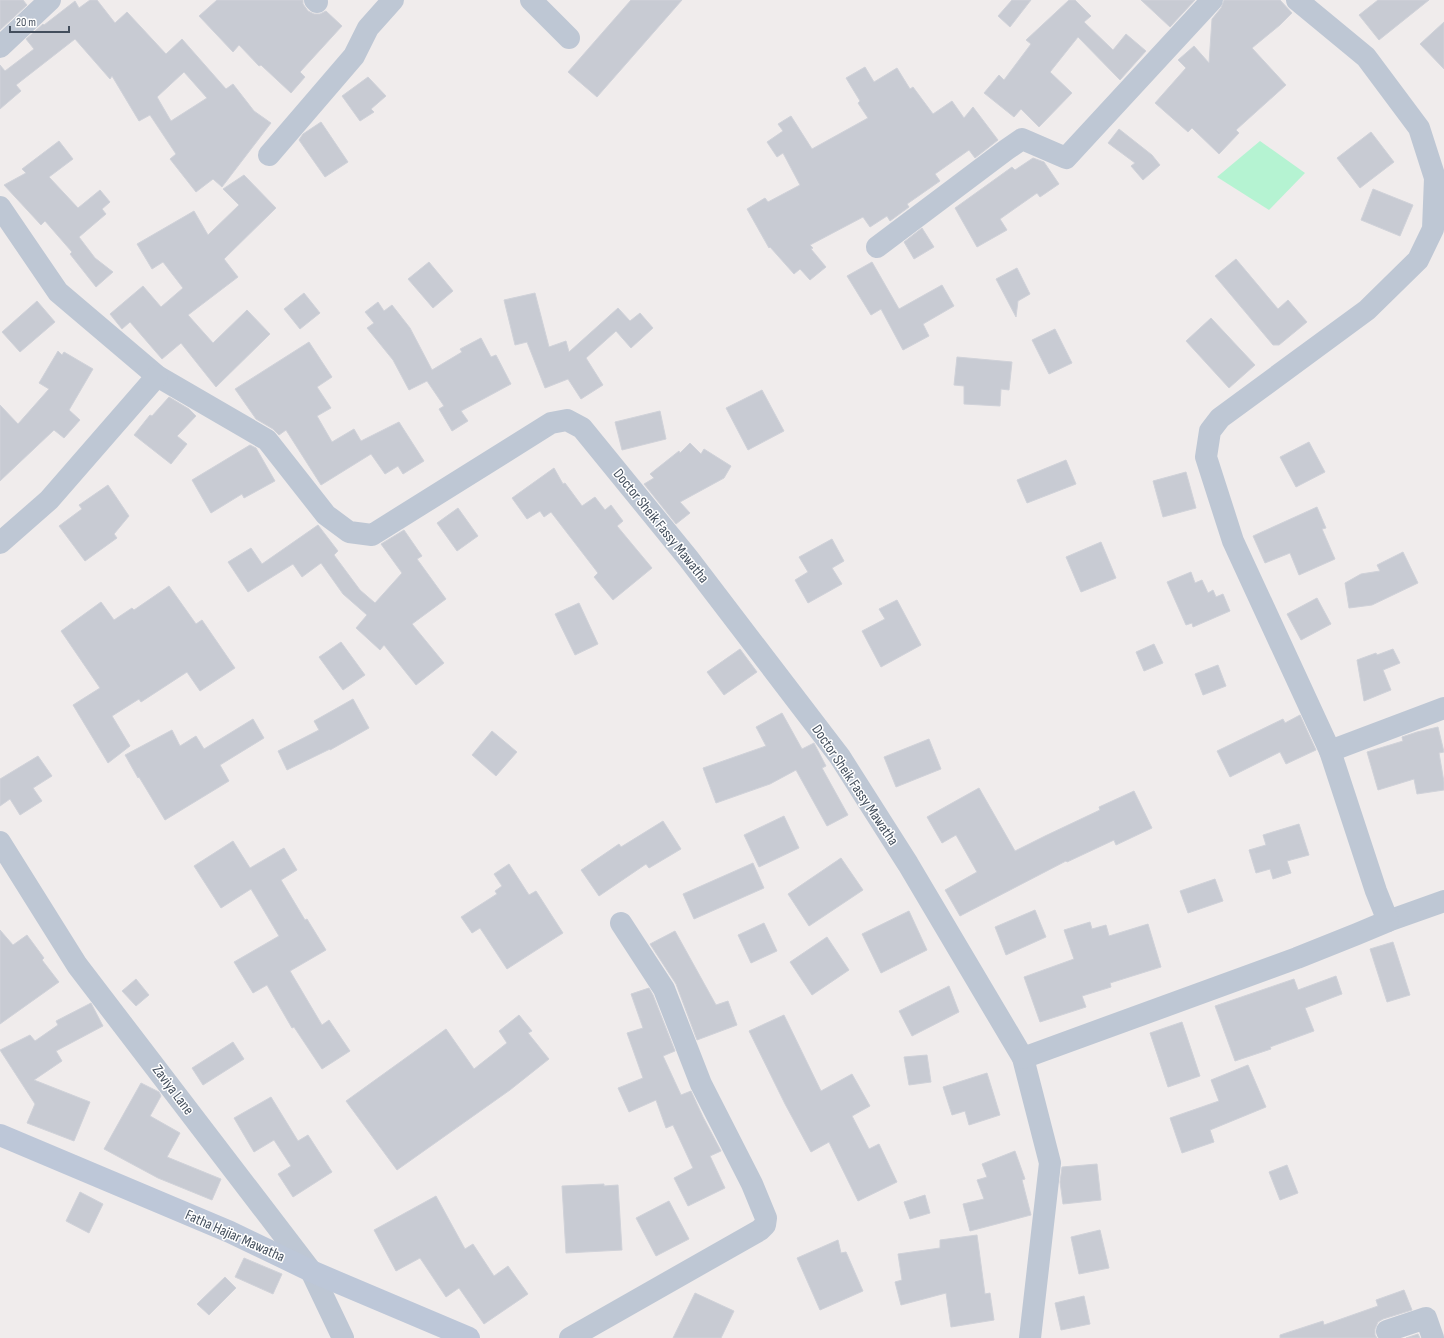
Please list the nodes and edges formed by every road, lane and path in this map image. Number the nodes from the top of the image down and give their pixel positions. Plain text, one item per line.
1 (50, 0) edge
2 (393, 0) edge
3 (531, 0) edge
4 (1212, 0) edge
5 (1297, 0) edge
6 (568, 38) dead end
7 (0, 47) edge
8 (269, 155) dead end
9 (0, 207) edge
10 (1444, 245) edge
11 (877, 247) dead end
12 (1418, 260) junction
13 (156, 376) junction
14 (0, 543) edge
15 (1444, 708) edge
16 (1330, 751) junction
17 (0, 842) edge
18 (1444, 901) edge
19 (1388, 921) junction
20 (621, 923) dead end
21 (1022, 1058) junction
22 (0, 1135) edge
23 (311, 1271) junction
24 (1387, 1331) dead end
25 (343, 1338) edge
26 (469, 1338) edge
27 (570, 1338) edge
28 (1030, 1338) edge
29 (1433, 1338) edge

1 - 7 street
2 - 8 street
3 - 6 street
4 - 11 street
5 - 12 street
9 - 13 street, Doctor Sheik Fassy Mawatha
10 - 12 street
12 - 16 street
13 - 14 street
13 - 21 street, Doctor Sheik Fassy Mawatha
15 - 16 street
16 - 19 street
17 - 23 street, Zaviya Lane
18 - 19 street
19 - 21 street
20 - 27 street
21 - 28 street, Doctor Sheik Fassy Mawatha
22 - 23 street, Fatha Hajiar Mawatha
23 - 25 street, Zaviya Lane
23 - 26 street, Fatha Hajiar Mawatha
24 - 29 street

